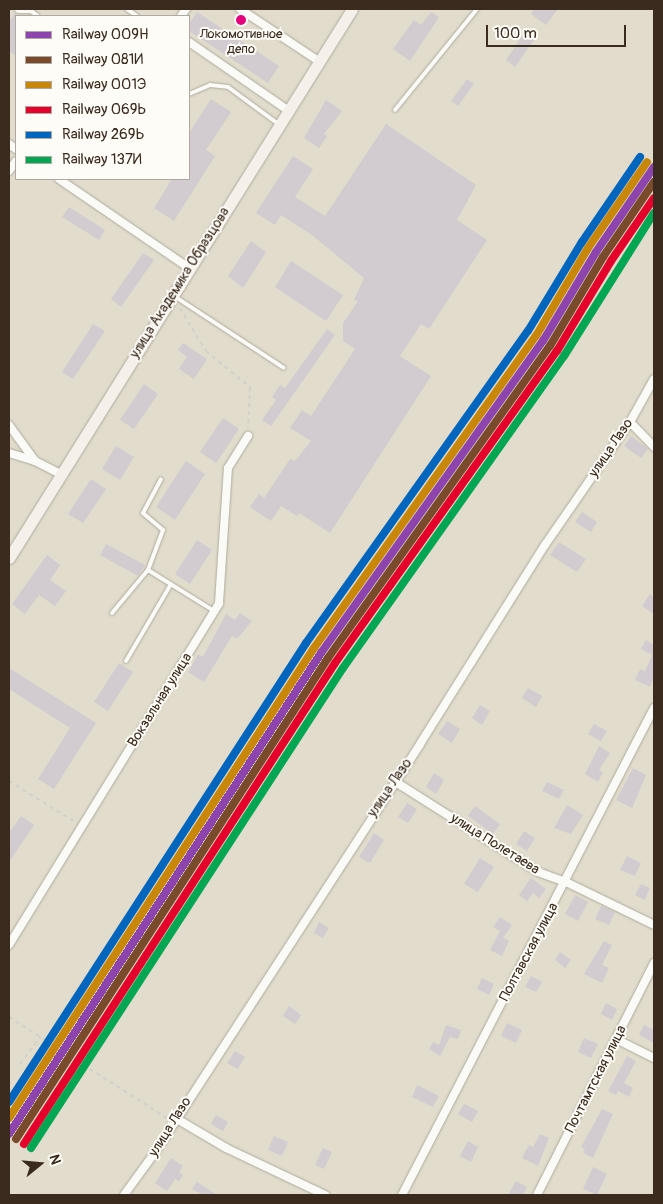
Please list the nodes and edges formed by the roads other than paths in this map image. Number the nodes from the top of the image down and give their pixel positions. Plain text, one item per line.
1 (19, 9) edge
2 (29, 9) edge
3 (240, 9) edge
4 (352, 9) edge
5 (477, 9) edge
6 (190, 43) edge
7 (320, 62) junction
8 (190, 94) edge
9 (394, 110) dead end
10 (289, 111) junction
11 (280, 125) junction
12 (60, 180) edge
13 (189, 268) junction
14 (172, 295) junction
15 (284, 368) dead end
16 (654, 379) edge
17 (630, 422) junction
18 (9, 424) edge
19 (248, 436) road end
20 (654, 447) edge
21 (9, 453) edge
22 (35, 461) junction
23 (62, 475) junction
24 (161, 479) dead end
25 (9, 558) edge
26 (148, 570) junction
27 (171, 584) junction
28 (214, 611) junction
29 (112, 613) dead end
30 (126, 661) dead end
31 (654, 708) edge
32 (394, 781) junction
33 (566, 882) junction
34 (654, 925) edge
35 (9, 945) edge
36 (654, 963) edge
37 (616, 1039) junction
38 (654, 1058) edge
39 (176, 1119) junction
40 (124, 1195) edge
41 (325, 1195) edge
42 (402, 1195) edge
43 (537, 1195) edge

1 - 2 street
3 - 7 street
4 - 7 street, улица Академика Образцова
5 - 9 lane
6 - 10 street
7 - 10 street, улица Академика Образцова
8 - 11 lane
10 - 11 street, улица Академика Образцова
11 - 13 street, улица Академика Образцова
12 - 13 street
13 - 14 street, улица Академика Образцова
14 - 15 lane
14 - 23 street, улица Академика Образцова
16 - 17 street, улица Лазо
17 - 20 street
17 - 32 street, улица Лазо
18 - 22 street
19 - 28 street, Вокзальная улица
21 - 22 street
22 - 23 street
23 - 25 street, улица Академика Образцова
24 - 26 lane
26 - 27 lane
26 - 29 lane
27 - 28 lane
27 - 30 lane
28 - 35 street, Вокзальная улица
31 - 33 street, Полтавская улица
32 - 33 street, улица Полетаева
32 - 39 street, улица Лазо
33 - 34 street, улица Полетаева
33 - 42 street, Полтавская улица
36 - 37 street, Почтамтская улица
37 - 38 street
37 - 43 street, Почтамтская улица
39 - 40 street, улица Лазо
39 - 41 street

